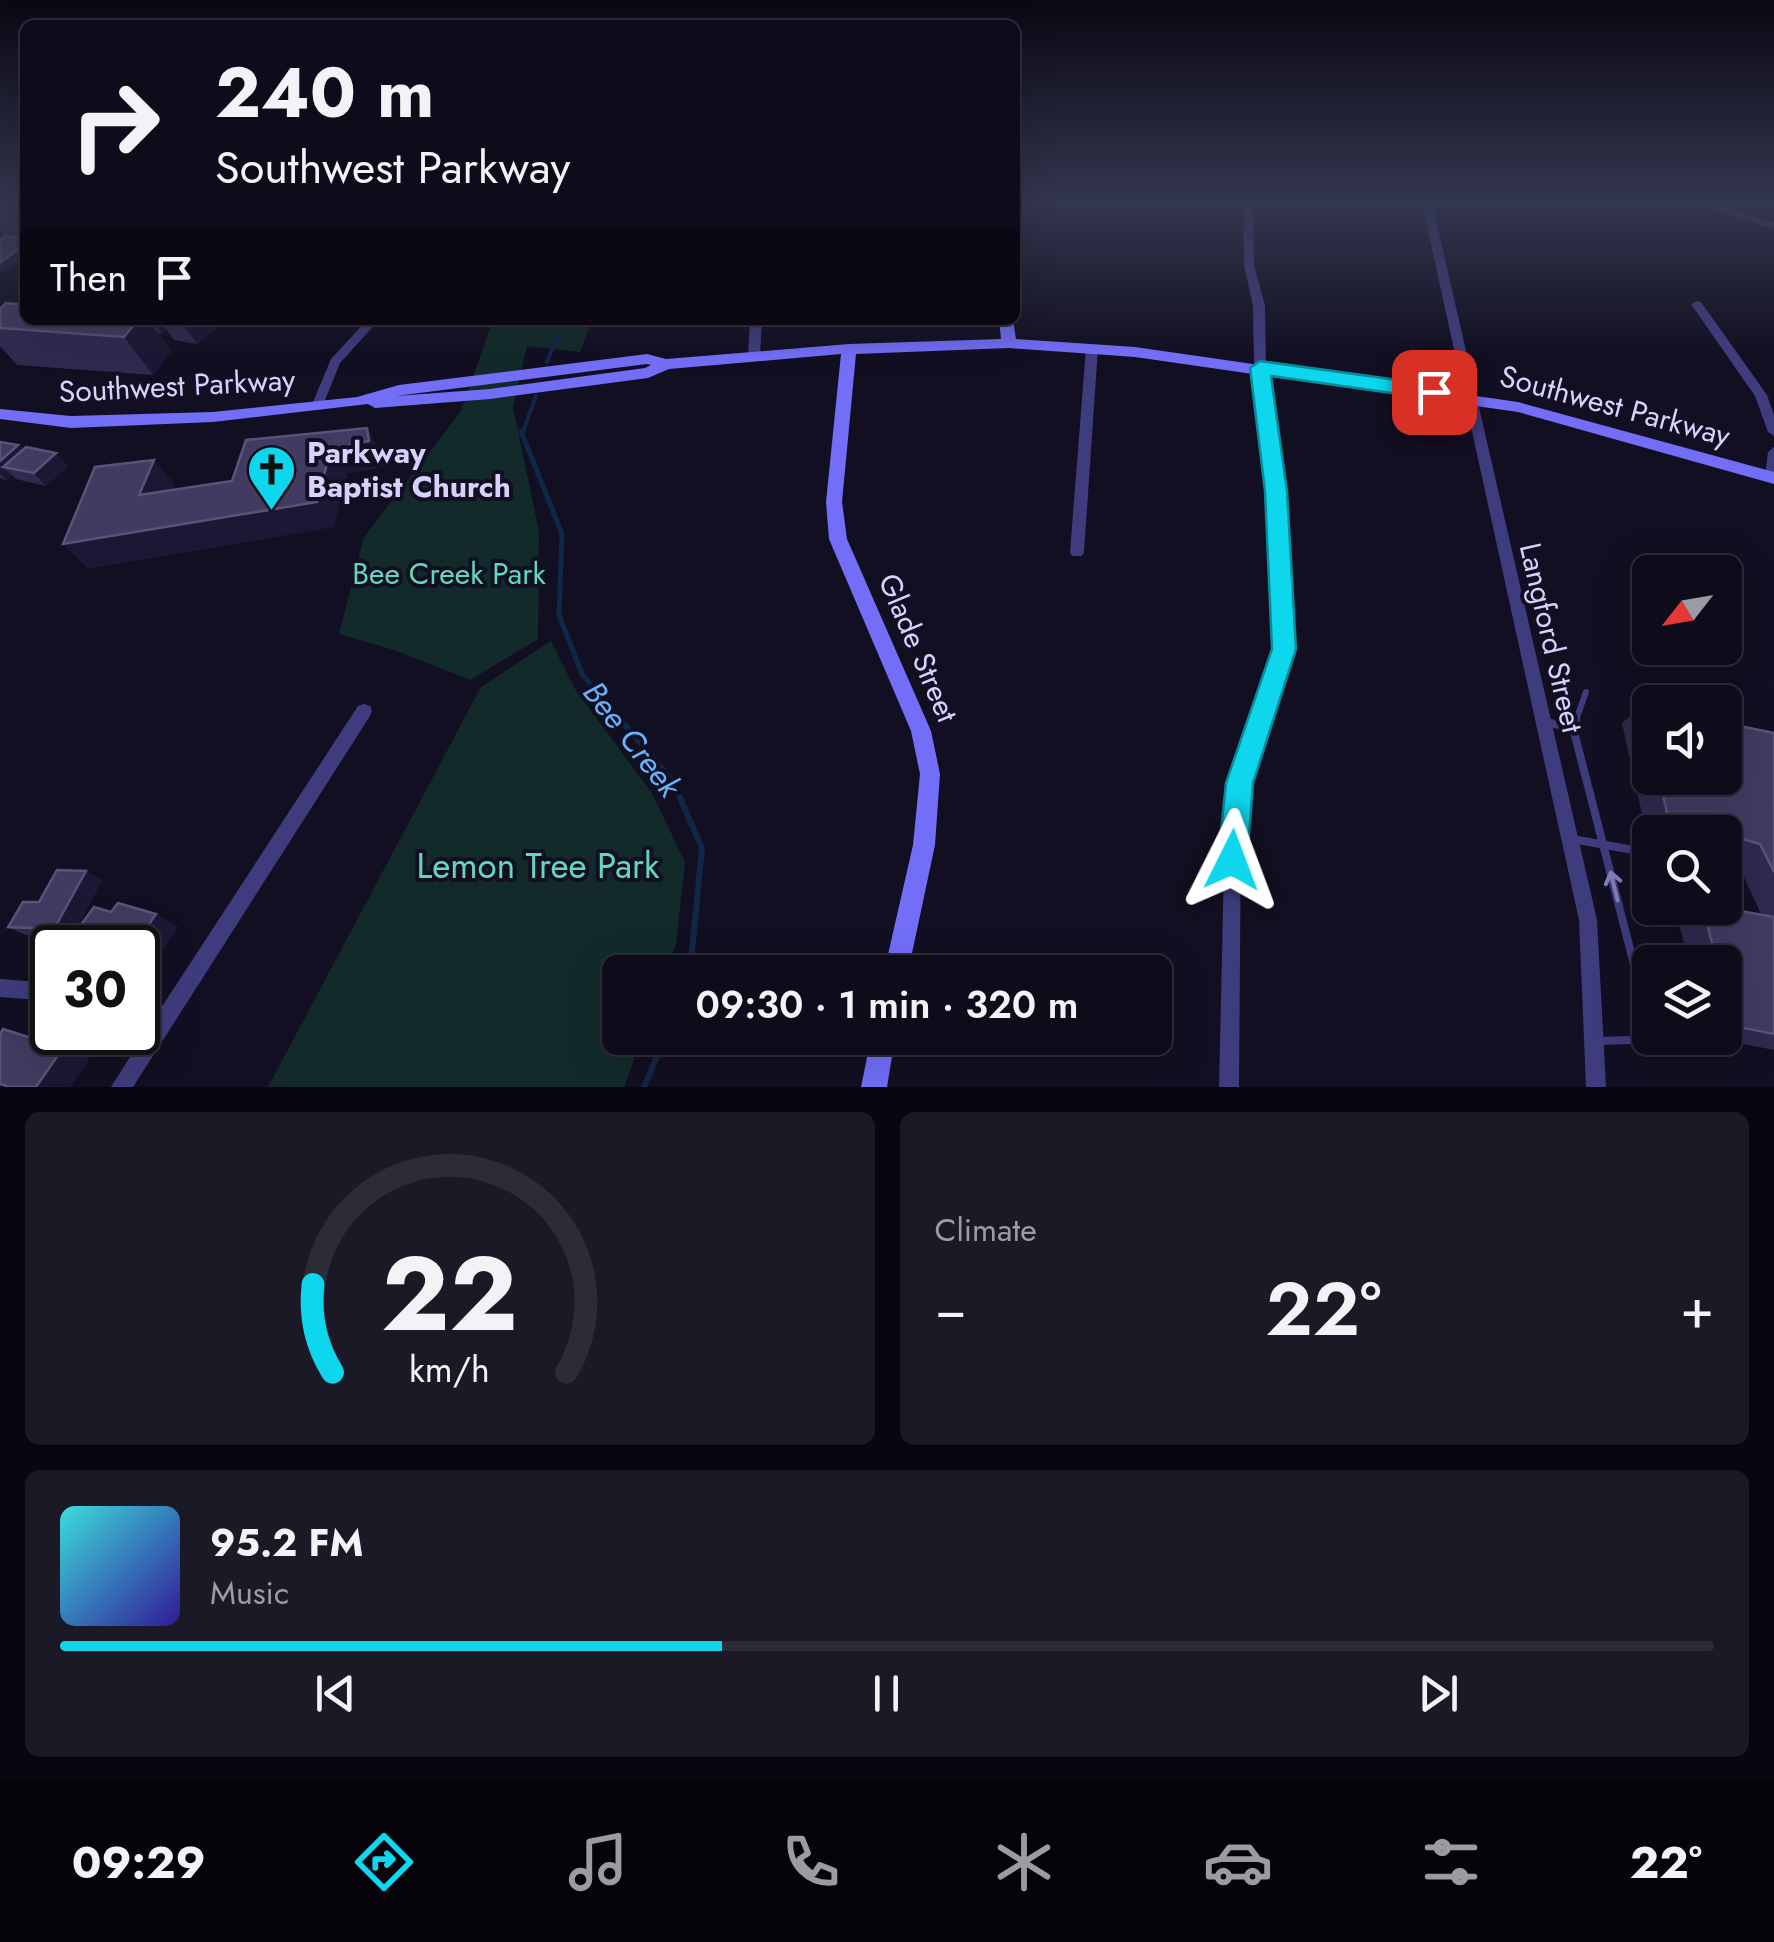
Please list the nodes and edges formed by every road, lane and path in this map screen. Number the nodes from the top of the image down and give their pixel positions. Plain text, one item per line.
1 (1249, 254) edge
2 (1437, 254) edge
3 (1697, 304) dead end
4 (368, 325) edge
5 (756, 325) edge
6 (1007, 325) edge
7 (1009, 342) junction
8 (1092, 348) junction
9 (849, 349) junction
10 (754, 355) junction
11 (1260, 368) junction
12 (1469, 397) junction
13 (317, 407) junction
14 (0, 414) edge
15 (1774, 432) edge
16 (1774, 452) edge
17 (1773, 477) edge
18 (1077, 552) dead end
19 (1586, 692) dead end
20 (364, 711) dead end
21 (1542, 721) junction
22 (1573, 728) junction
23 (1570, 839) junction
24 (1604, 844) junction
25 (1632, 849) edge
26 (900, 955) edge
27 (0, 988) edge
28 (30, 990) edge
29 (160, 1014) edge
30 (166, 1016) junction
31 (1591, 1041) junction
32 (880, 1055) edge
33 (121, 1087) edge
34 (874, 1087) edge
35 (1229, 1087) edge
36 (1596, 1087) edge

1 - 11 street
2 - 12 street, Langford Street
3 - 15 street
4 - 13 street
5 - 10 street
6 - 7 main road
7 - 8 main road, Southwest Parkway
7 - 9 main road, Southwest Parkway
8 - 11 main road, Southwest Parkway
8 - 18 street
9 - 10 main road, Southwest Parkway
9 - 26 main road, Glade Street
10 - 13 main road, Southwest Parkway
11 - 12 main road, Southwest Parkway
11 - 35 street
12 - 17 main road, Southwest Parkway
12 - 21 street, Langford Street
13 - 14 main road, Southwest Parkway
16 - 17 street
19 - 22 lane
20 - 30 street
21 - 22 lane
21 - 23 street, Langford Street
22 - 24 lane
23 - 24 lane
23 - 31 street, Langford Street
24 - 25 lane
31 -> 24 lane
27 - 28 street
29 - 30 street
30 - 33 street
31 - 36 street, Langford Street
32 - 34 main road

